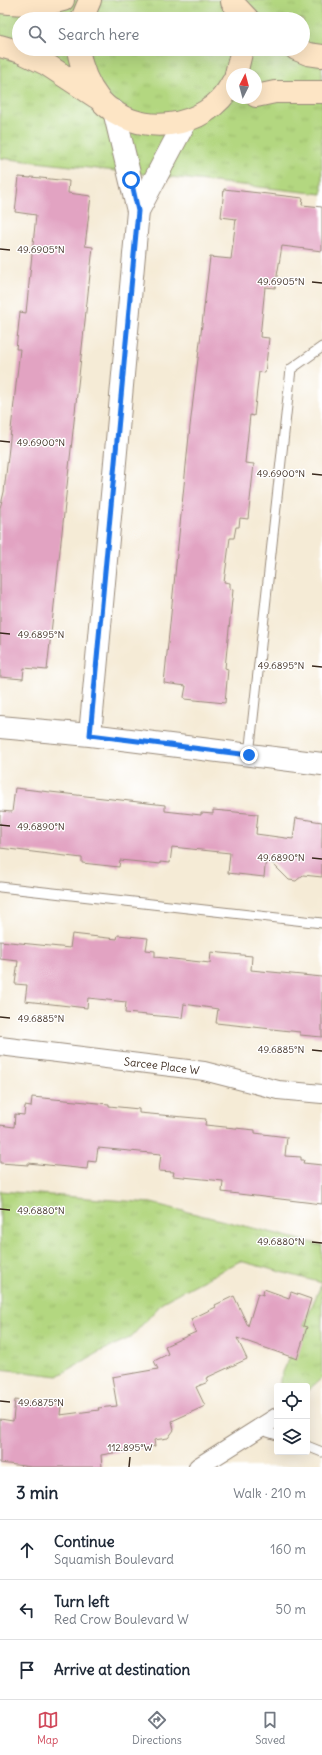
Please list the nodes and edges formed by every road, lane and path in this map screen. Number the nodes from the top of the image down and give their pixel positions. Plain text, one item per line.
1 (63, 0) edge
2 (90, 0) edge
3 (0, 2) edge
4 (85, 12) edge
5 (0, 46) edge
6 (12, 49) edge
7 (310, 54) edge
8 (29, 56) edge
9 (79, 56) edge
10 (240, 56) edge
11 (322, 56) edge
12 (237, 68) edge
13 (226, 91) edge
14 (322, 92) edge
15 (262, 95) edge
16 (230, 104) edge
17 (107, 105) junction
18 (193, 118) junction
19 (138, 211) junction
20 (322, 347) edge
21 (0, 727) edge
22 (90, 735) junction
23 (249, 755) junction
24 (322, 764) edge
25 (0, 887) edge
26 (322, 923) edge
27 (0, 1046) edge
28 (322, 1094) edge
29 (274, 1419) edge
30 (258, 1429) junction
31 (274, 1434) edge
32 (310, 1447) edge
33 (322, 1452) edge
34 (198, 1467) edge

1 - 3 main road
2 - 4 main road
5 - 6 main road
7 - 11 main road
8 - 17 main road
9 - 17 main road
10 - 12 main road
13 - 18 main road
14 - 15 main road
16 - 18 main road
17 - 18 main road
17 - 19 street
18 - 19 street
19 - 22 street
20 - 23 lane
21 - 22 street
22 - 23 street
23 - 24 street
25 - 26 lane
27 - 28 street, Sarcee Place W
29 - 30 street
30 - 31 lane
30 - 34 street
32 - 33 lane

